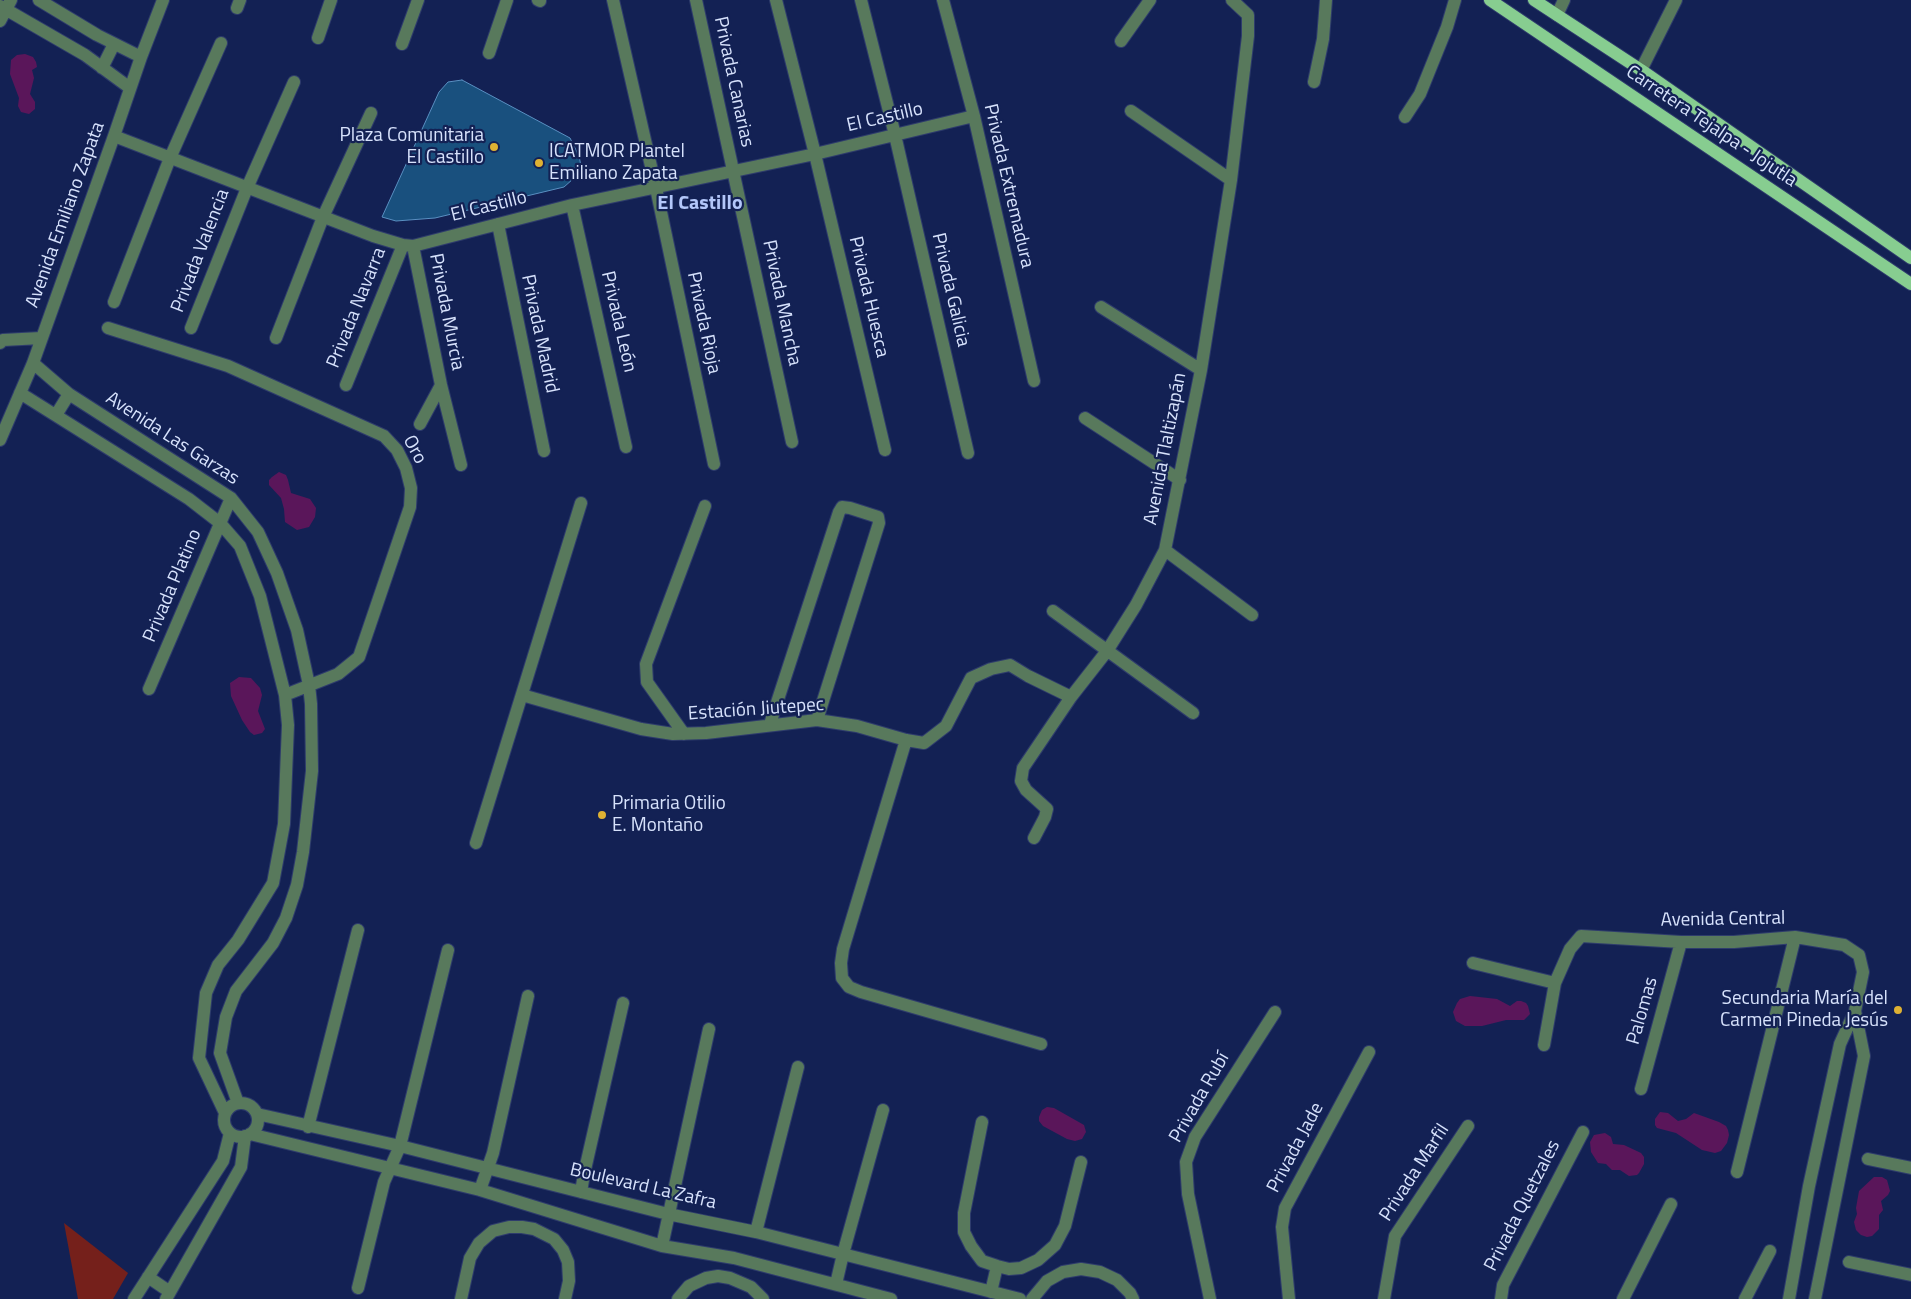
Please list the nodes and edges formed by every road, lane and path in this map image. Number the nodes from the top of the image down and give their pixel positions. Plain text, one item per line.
1 (39, 0) edge
2 (163, 0) edge
3 (331, 0) edge
4 (418, 0) edge
5 (507, 0) edge
6 (613, 0) edge
7 (696, 0) edge
8 (776, 0) edge
9 (861, 0) edge
10 (943, 0) edge
11 (1150, 0) edge
12 (1232, 0) edge
13 (1326, 0) edge
14 (1455, 0) edge
15 (1490, 0) edge
16 (1534, 0) edge
17 (1564, 0) edge
18 (1676, 0) edge
19 (4, 9) edge
20 (1557, 15) junction
21 (318, 38) dead end
22 (1122, 40) dead end
23 (221, 43) dead end
24 (114, 44) junction
25 (402, 44) dead end
26 (489, 53) dead end
27 (141, 57) junction
28 (102, 68) junction
29 (1641, 70) junction
30 (294, 82) dead end
31 (1314, 82) dead end
32 (130, 88) junction
33 (1131, 111) dead end
34 (371, 113) dead end
35 (974, 116) junction
36 (1405, 117) dead end
37 (895, 135) junction
38 (114, 136) junction
39 (815, 154) junction
40 (170, 158) junction
41 (733, 172) junction
42 (1231, 180) junction
43 (246, 188) junction
44 (656, 188) junction
45 (572, 205) junction
46 (323, 217) junction
47 (498, 224) junction
48 (408, 245) junction
49 (1911, 258) edge
50 (1911, 284) edge
51 (114, 302) dead end
52 (1101, 306) dead end
53 (108, 328) dead end
54 (191, 328) dead end
55 (41, 338) junction
56 (276, 338) dead end
57 (0, 342) edge
58 (32, 363) junction
59 (1201, 370) junction
60 (1034, 381) dead end
61 (441, 385) junction
62 (346, 386) dead end
63 (20, 393) junction
64 (69, 394) junction
65 (56, 415) junction
66 (1085, 418) dead end
67 (3, 424) edge
68 (420, 424) dead end
69 (0, 440) edge
70 (792, 442) dead end
71 (626, 447) dead end
72 (544, 450) dead end
73 (885, 450) dead end
74 (968, 453) dead end
75 (714, 464) dead end
76 (461, 465) dead end
77 (1180, 480) junction
78 (231, 498) junction
79 (582, 503) dead end
80 (705, 506) dead end
81 (220, 523) junction
82 (1165, 550) junction
83 (1053, 611) dead end
84 (1252, 615) dead end
85 (1107, 651) junction
86 (309, 685) junction
87 (149, 689) dead end
88 (522, 694) junction
89 (285, 695) junction
90 (1071, 697) junction
91 (1193, 713) dead end
92 (817, 720) junction
93 (770, 724) junction
94 (684, 734) junction
95 (906, 740) junction
96 (1034, 838) dead end
97 (476, 843) dead end
98 (358, 930) dead end
99 (1795, 937) junction
100 (1681, 942) junction
101 (448, 950) dead end
102 (1473, 962) dead end
103 (1555, 983) junction
104 (528, 996) dead end
105 (623, 1003) dead end
106 (1855, 1011) junction
107 (1275, 1012) dead end
108 (709, 1029) dead end
109 (1041, 1044) dead end
110 (1544, 1045) dead end
111 (1369, 1052) dead end
112 (798, 1067) dead end
113 (1641, 1089) dead end
114 (238, 1103) junction
115 (883, 1110) dead end
116 (225, 1113) junction
117 (257, 1114) junction
118 (982, 1122) dead end
119 (308, 1126) junction
120 (1468, 1126) dead end
121 (1583, 1132) dead end
122 (230, 1133) junction
123 (248, 1135) junction
124 (400, 1146) junction
125 (1868, 1159) dead end
126 (1081, 1162) dead end
127 (390, 1168) junction
128 (1911, 1168) edge
129 (487, 1169) junction
130 (1737, 1172) dead end
131 (480, 1190) junction
132 (581, 1192) junction
133 (1671, 1204) dead end
134 (539, 1209) junction
135 (668, 1214) junction
136 (534, 1228) junction
137 (756, 1232) junction
138 (662, 1246) junction
139 (1770, 1251) dead end
140 (842, 1254) junction
141 (734, 1258) junction
142 (1849, 1262) dead end
143 (997, 1266) junction
144 (1911, 1275) edge
145 (148, 1277) junction
146 (730, 1278) junction
147 (836, 1284) junction
148 (358, 1288) dead end
149 (991, 1292) junction
150 (168, 1296) edge
151 (134, 1299) edge
152 (461, 1299) edge
153 (565, 1299) edge
154 (678, 1299) edge
155 (763, 1299) edge
156 (891, 1299) edge
157 (1020, 1299) edge
158 (1032, 1299) edge
159 (1133, 1299) edge
160 (1210, 1299) edge
161 (1290, 1299) edge
162 (1384, 1299) edge
163 (1501, 1299) edge
164 (1623, 1299) edge
165 (1745, 1299) edge
166 (1789, 1299) edge
167 (1815, 1299) edge

1 - 24 street
2 - 27 street, Avenida Emiliano Zapata
3 - 21 street
4 - 25 street
5 - 26 street
6 - 44 street, Privada Rioja
7 - 41 street, Privada Canarias
8 - 39 street, Privada Huesca
9 - 37 street, Privada Galicia
10 - 35 street, Privada Extremadura
11 - 22 street
12 - 42 street, Avenida Tlaltizapán
13 - 31 street
14 - 36 street
15 - 50 main road, Carretera Tejalpa - Jojutla
16 - 20 main road, Carretera Tejalpa - Jojutla
17 - 20 street
18 - 29 street
19 - 28 street
20 - 29 main road, Carretera Tejalpa - Jojutla
23 - 40 street
24 - 27 street
24 - 28 street
27 - 32 street, Avenida Emiliano Zapata
28 - 32 street
29 - 49 main road, Carretera Tejalpa - Jojutla
30 - 43 street, Privada Valencia
32 - 38 street, Avenida Emiliano Zapata
33 - 42 street
34 - 46 street
35 - 37 street, El Castillo
35 - 60 street, Privada Extremadura
37 - 39 street, El Castillo
37 - 74 street, Privada Galicia
38 - 40 street
38 - 55 street, Avenida Emiliano Zapata
39 - 41 street, El Castillo
39 - 73 street, Privada Huesca
40 - 43 street
40 - 51 street
41 - 44 street, El Castillo
41 - 70 street, Privada Mancha
42 - 59 street, Avenida Tlaltizapán
43 - 46 street
43 - 54 street, Privada Valencia
44 - 45 street, El Castillo
44 - 75 street, Privada Rioja
45 - 47 street, El Castillo
45 - 71 street, Privada León
46 - 48 street
46 - 56 street
47 - 48 street, El Castillo
47 - 72 street, Privada Madrid
48 - 61 street, Privada Murcia
48 - 62 street, Privada Navarra
52 - 59 street
53 - 86 street, Oro
55 - 57 street
55 - 58 street, Avenida Emiliano Zapata
58 - 63 street, Avenida Emiliano Zapata
58 - 64 street, Avenida Las Garzas
59 - 77 street, Avenida Tlaltizapán
61 - 68 street, Privada Murcia
61 - 76 street, Privada Murcia
63 - 65 street
63 - 67 street, Avenida Emiliano Zapata
64 - 65 street
64 - 78 street, Avenida Las Garzas
65 - 81 street
66 - 77 street
67 - 69 street, Avenida Emiliano Zapata
77 - 82 street, Avenida Tlaltizapán
78 - 81 street, Privada Platino
78 - 86 street, Avenida Las Garzas
79 - 88 street
80 - 94 street
81 - 87 street, Privada Platino
81 - 89 street
82 - 84 street
82 - 85 street, Avenida Tlaltizapán
83 - 85 street
85 - 90 street, Avenida Tlaltizapán
85 - 91 street
86 - 89 street, Oro
86 - 114 street, Avenida Las Garzas
88 - 94 street, Estación Jiutepec
88 - 97 street
89 - 116 street
90 - 95 street, Estación Jiutepec
90 - 96 street, Avenida Tlaltizapán
92 - 93 street, Estación Jiutepec
92 - 93 street
92 - 95 street, Estación Jiutepec
93 - 94 street, Estación Jiutepec
95 - 109 street
98 - 119 street
99 - 100 street, Avenida Central
99 - 106 street, Avenida Central
99 - 130 street
100 - 103 street, Avenida Central
100 - 113 street, Palomas
101 - 124 street
102 - 103 street
103 - 110 street, Avenida Central
104 - 129 street
105 - 132 street
106 - 166 street, Avenida Central
106 - 167 street, Avenida Central
107 - 160 street, Privada Rubí
108 - 135 street
111 - 161 street, Privada Jade
112 - 137 street
114 - 116 street
114 - 117 street
115 - 140 street
116 - 122 street
117 - 119 street, Boulevard La Zafra
117 - 123 street
118 - 143 street
119 - 124 street, Boulevard La Zafra
120 - 162 street, Privada Marfil
121 - 163 street, Privada Quetzales
122 - 123 street
122 - 145 street
123 - 127 street
123 - 150 street
124 - 127 street
124 - 129 street, Boulevard La Zafra
125 - 128 street
126 - 143 street
127 - 131 street
127 - 148 street
129 - 131 street
129 - 132 street, Boulevard La Zafra
131 - 134 street
132 - 135 street, Boulevard La Zafra
133 - 164 street
134 - 136 street
134 - 138 street
135 - 137 street, Boulevard La Zafra
135 - 138 street
136 - 152 street
136 - 153 street
137 - 140 street, Boulevard La Zafra
138 - 141 street
139 - 165 street
140 - 147 street
140 - 149 street, Boulevard La Zafra
141 - 146 street
141 - 147 street
142 - 144 street
143 - 149 street
145 - 150 street
145 - 151 street
146 - 154 street
146 - 155 street
147 - 156 street
149 - 157 street, Boulevard La Zafra
158 - 159 street

